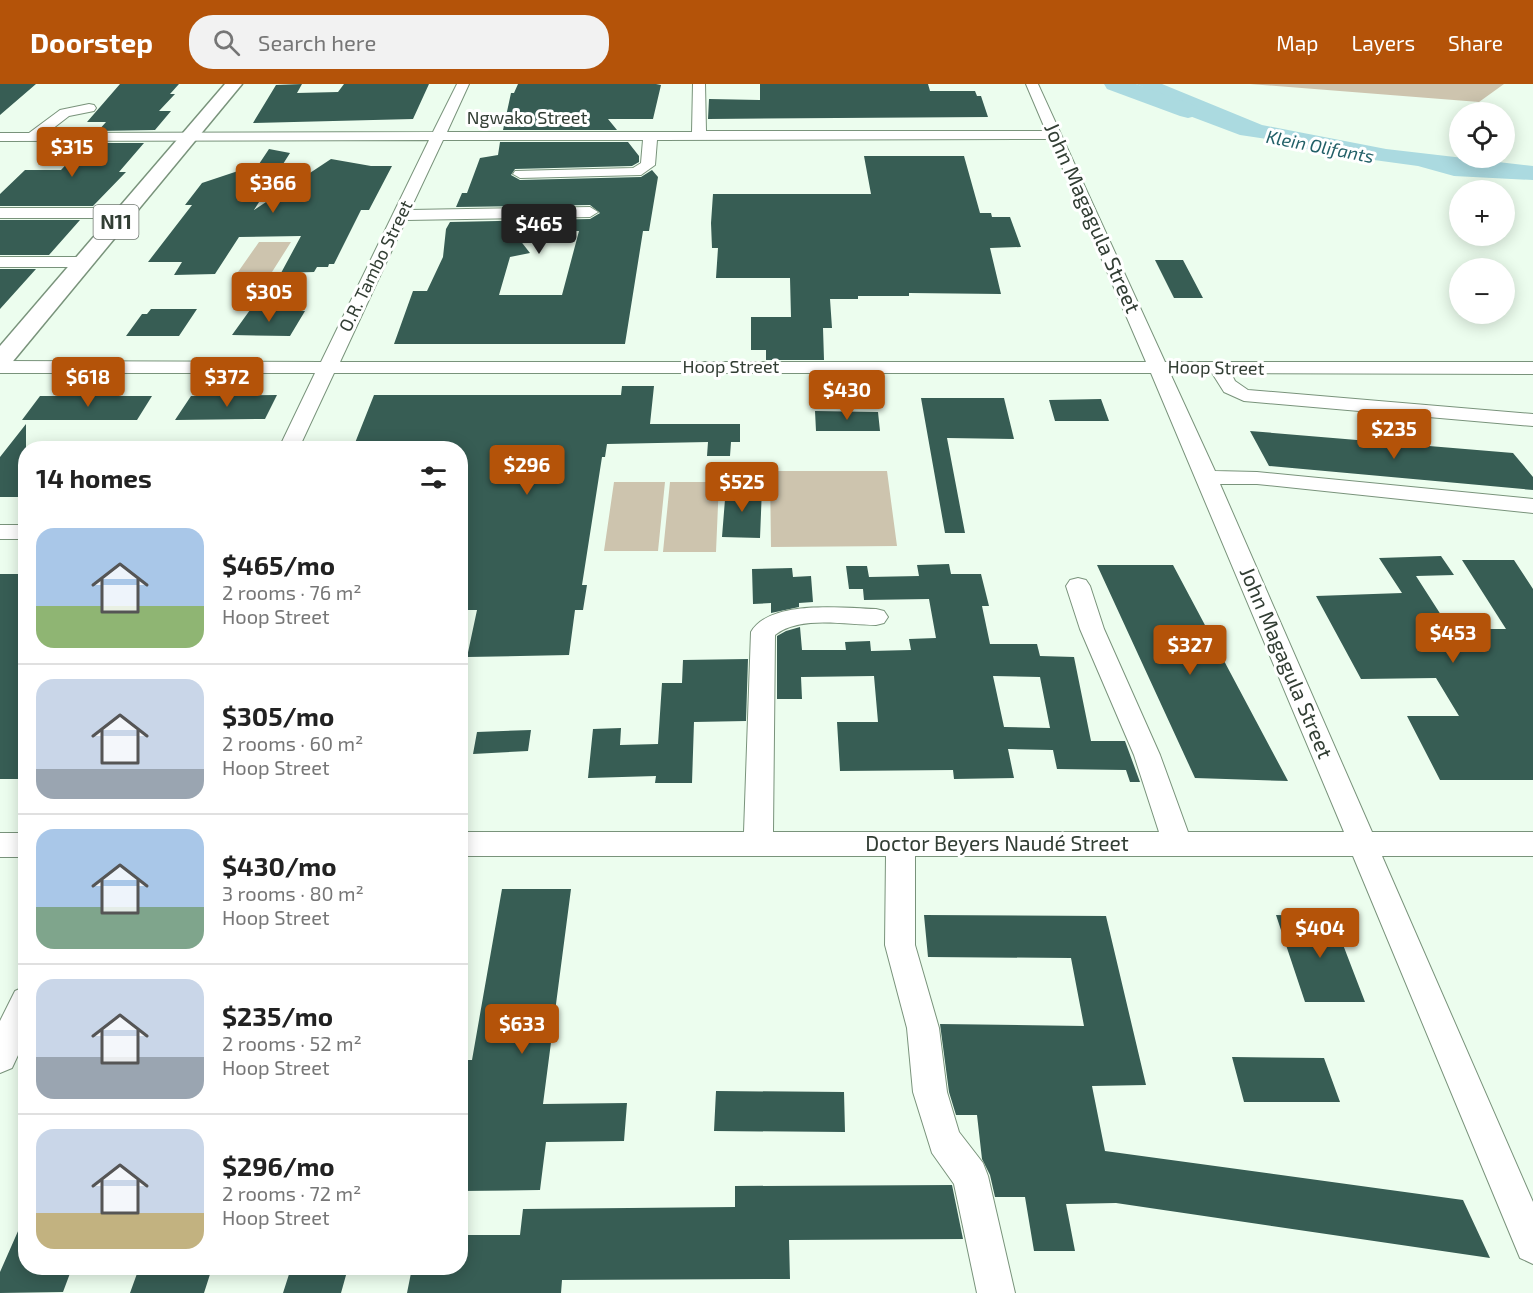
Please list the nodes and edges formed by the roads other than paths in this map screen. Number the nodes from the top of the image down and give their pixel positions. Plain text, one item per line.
1 (234, 84) edge
2 (463, 84) edge
3 (699, 84) edge
4 (1032, 84) edge
5 (89, 108) dead end
6 (699, 135) junction
7 (1054, 135) junction
8 (438, 136) junction
9 (650, 136) junction
10 (0, 137) edge
11 (32, 137) junction
12 (188, 137) junction
13 (520, 174) dead end
14 (590, 212) dead end
15 (0, 213) edge
16 (124, 213) junction
17 (401, 215) junction
18 (0, 262) edge
19 (83, 262) junction
20 (0, 361) edge
21 (0, 367) edge
22 (327, 367) junction
23 (1159, 367) junction
24 (1220, 369) junction
25 (1533, 369) edge
26 (1533, 420) edge
27 (292, 441) edge
28 (1207, 477) junction
29 (1533, 506) edge
30 (0, 532) edge
31 (18, 532) edge
32 (1078, 586) dead end
33 (876, 617) dead end
34 (468, 844) edge
35 (758, 844) junction
36 (901, 844) junction
37 (1533, 844) edge
38 (0, 845) edge
39 (18, 845) edge
40 (1178, 845) junction
41 (1364, 846) junction
42 (18, 1018) edge
43 (0, 1057) edge
44 (1533, 1245) edge
45 (996, 1293) edge

1 - 12 highway, N11
2 - 8 street, O.R. Tambo Street
3 - 6 street
4 - 7 street, John Magagula Street
5 - 11 street
6 - 7 street, Ngwako Street
6 - 9 street, Ngwako Street
7 - 23 street, John Magagula Street
8 - 9 street, Ngwako Street
8 - 12 street, Ngwako Street
8 - 17 street, O.R. Tambo Street
9 - 13 street
10 - 11 street, Ngwako Street
11 - 12 street, Ngwako Street
12 - 16 highway, N11
14 - 17 street
15 - 16 street
16 - 19 highway, N11
17 - 22 street, O.R. Tambo Street
18 - 19 street
19 - 20 highway, N11
21 - 22 street, Hoop Street
22 - 23 street, Hoop Street
22 - 27 street, O.R. Tambo Street
23 - 24 street, Hoop Street
23 - 28 street, John Magagula Street
24 - 25 street, Hoop Street
24 - 26 street
28 - 29 street
28 - 41 street, John Magagula Street
30 - 31 street
32 - 40 street
33 - 35 street
34 - 35 street, Doctor Beyers Naudé Street
35 - 36 street, Doctor Beyers Naudé Street
36 - 40 street, Doctor Beyers Naudé Street
36 - 45 street
37 - 41 street, Doctor Beyers Naudé Street
38 - 39 street
40 - 41 street, Doctor Beyers Naudé Street
41 - 44 street, John Magagula Street
42 - 43 street

